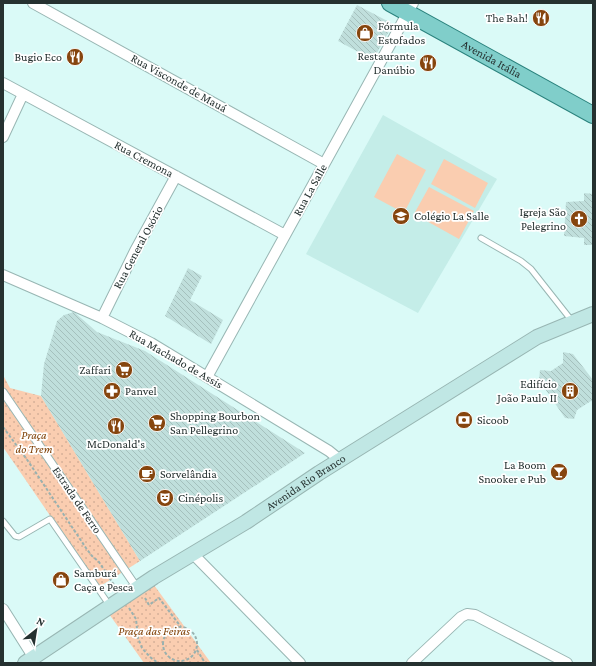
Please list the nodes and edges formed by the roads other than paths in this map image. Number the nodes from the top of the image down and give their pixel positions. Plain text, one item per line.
1 (33, 3) edge
2 (390, 3) edge
3 (410, 8) edge
4 (3, 83) edge
5 (23, 94) junction
6 (593, 115) edge
7 (3, 137) edge
8 (324, 164) junction
9 (176, 176) junction
10 (285, 235) junction
11 (481, 238) dead end
12 (3, 275) edge
13 (593, 314) edge
14 (102, 318) junction
15 (572, 322) junction
16 (208, 376) junction
17 (3, 392) edge
18 (340, 460) junction
19 (3, 521) edge
20 (193, 554) junction
21 (137, 588) junction
22 (110, 606) junction
23 (3, 610) edge
24 (30, 661) edge
25 (300, 663) edge
26 (412, 663) edge
27 (567, 663) edge

1 - 8 street, Rua Visconde de Mauá
2 - 3 main road, Avenida Itália
3 - 6 main road, Avenida Itália
3 - 8 street, Rua La Salle
4 - 5 street, Rua Cremona
5 - 7 street
5 - 9 street, Rua Cremona
8 - 10 street, Rua La Salle
9 - 10 street, Rua Cremona
9 - 14 street, Rua General Osório
10 - 16 street, Rua La Salle
11 - 15 lane
12 - 14 street, Rua Machado de Assis
13 - 15 main road, Avenida Rio Branco
14 - 16 street, Rua Machado de Assis
15 - 18 main road, Avenida Rio Branco
16 - 18 street, Rua Machado de Assis
17 - 21 street, Estrada de Ferro
18 - 20 main road, Avenida Rio Branco
19 - 22 lane
20 - 21 main road, Avenida Rio Branco
20 - 25 street
21 - 22 main road, Avenida Rio Branco
22 - 24 main road, Avenida Rio Branco
23 - 24 street
26 - 27 street

